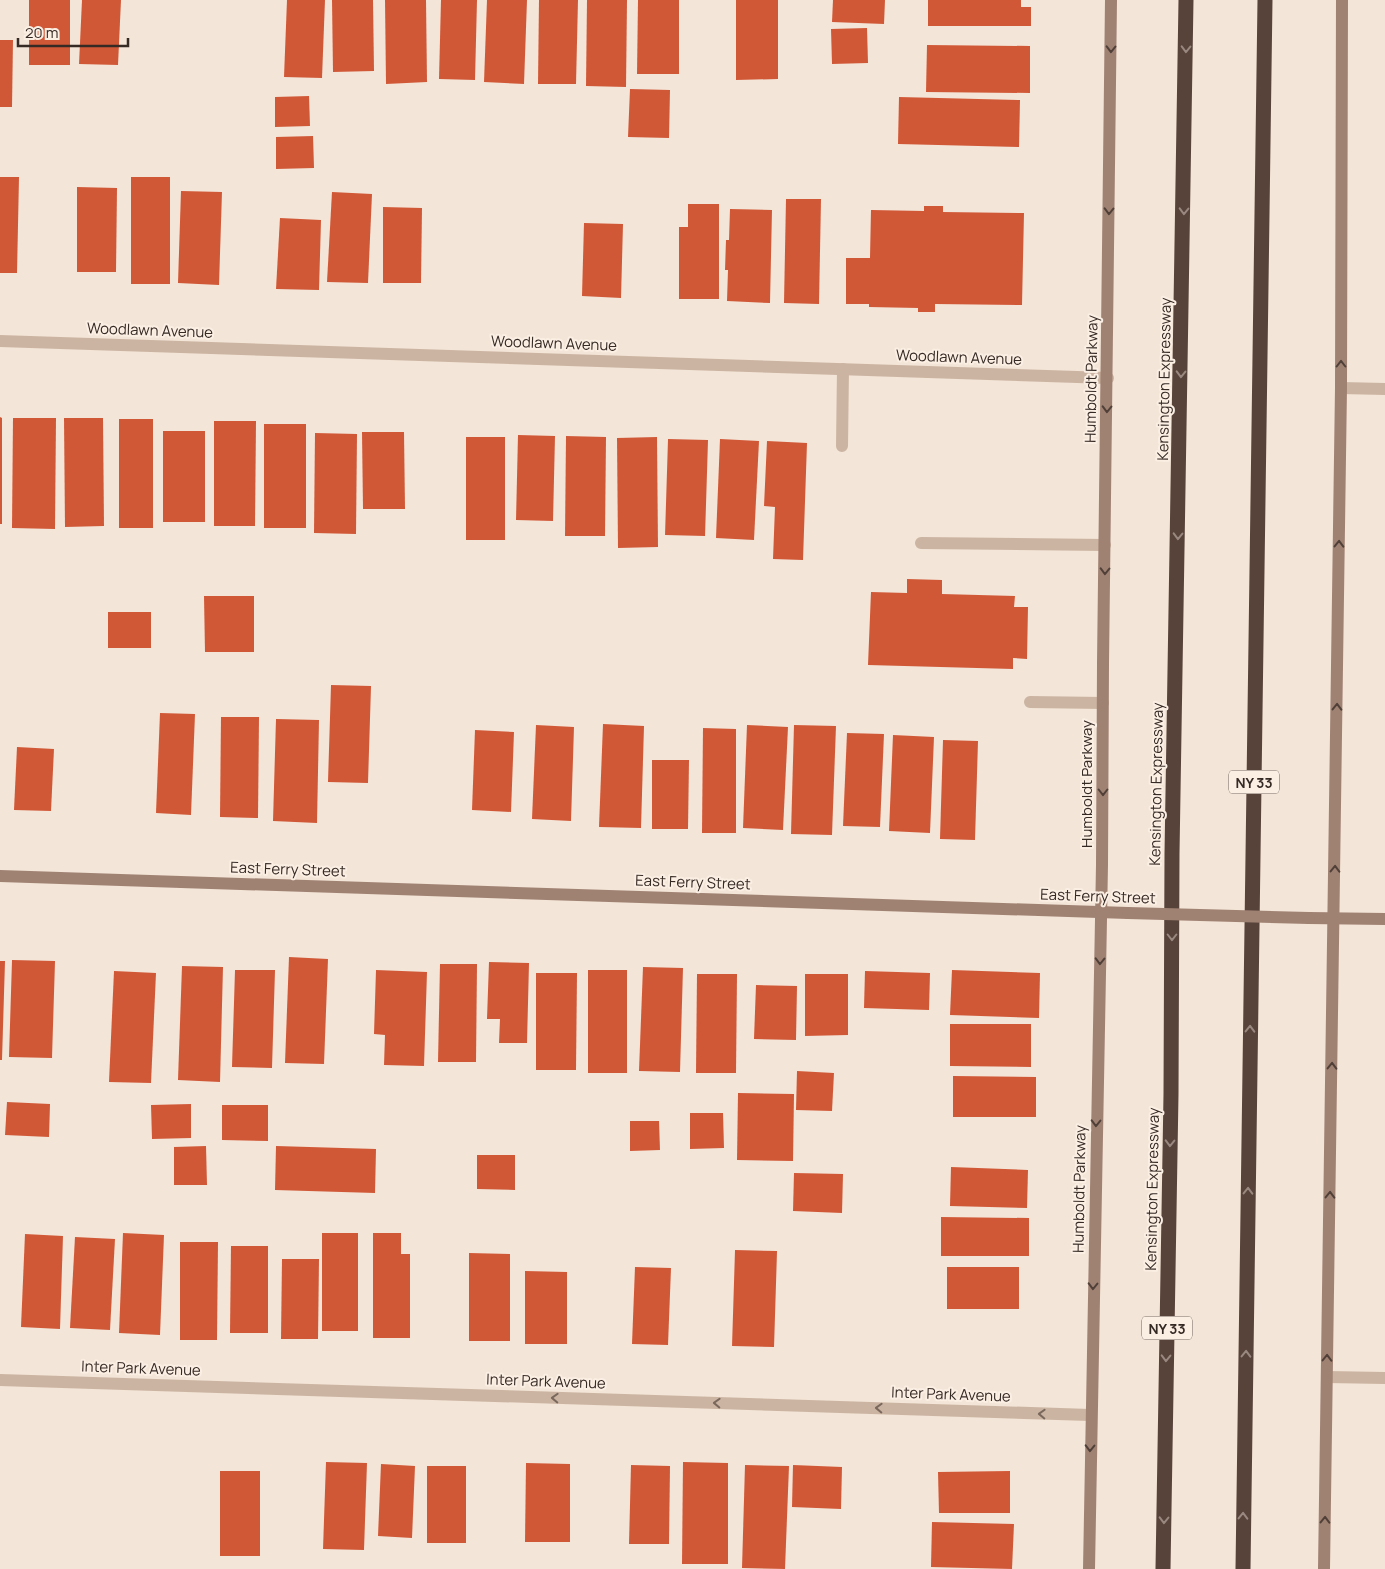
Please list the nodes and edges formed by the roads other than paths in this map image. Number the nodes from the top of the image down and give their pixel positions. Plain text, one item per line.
1 (1111, 0) edge
2 (1186, 0) edge
3 (1265, 0) edge
4 (1342, 0) edge
5 (0, 341) edge
6 (843, 369) junction
7 (1108, 378) junction
8 (1341, 388) junction
9 (1385, 389) edge
10 (842, 446) dead end
11 (921, 543) dead end
12 (1105, 545) junction
13 (1030, 702) dead end
14 (1103, 703) junction
15 (0, 876) edge
16 (1101, 912) junction
17 (1334, 918) junction
18 (1385, 919) edge
19 (1327, 1377) junction
20 (1385, 1378) edge
21 (0, 1380) edge
22 (1090, 1415) junction
23 (1088, 1569) edge
24 (1163, 1569) edge
25 (1243, 1569) edge
26 (1324, 1569) edge

1 -> 7 street, Humboldt Parkway
2 -> 24 highway, Kensington Expressway / NY 33
25 -> 3 highway, NY 33
8 -> 4 street
5 - 6 street, Woodlawn Avenue
6 - 7 street, Woodlawn Avenue
6 - 10 street
7 -> 12 street, Humboldt Parkway
8 - 9 street
17 -> 8 street
11 - 12 street
12 -> 14 street, Humboldt Parkway
13 - 14 street
14 -> 16 street, Humboldt Parkway
15 - 16 street, East Ferry Street
16 - 17 street, East Ferry Street, bridge
16 -> 22 street, Humboldt Parkway
17 - 18 street, East Ferry Street
19 -> 17 street
19 - 20 street
26 -> 19 street
22 -> 21 street, Inter Park Avenue
22 -> 23 street, Humboldt Parkway

